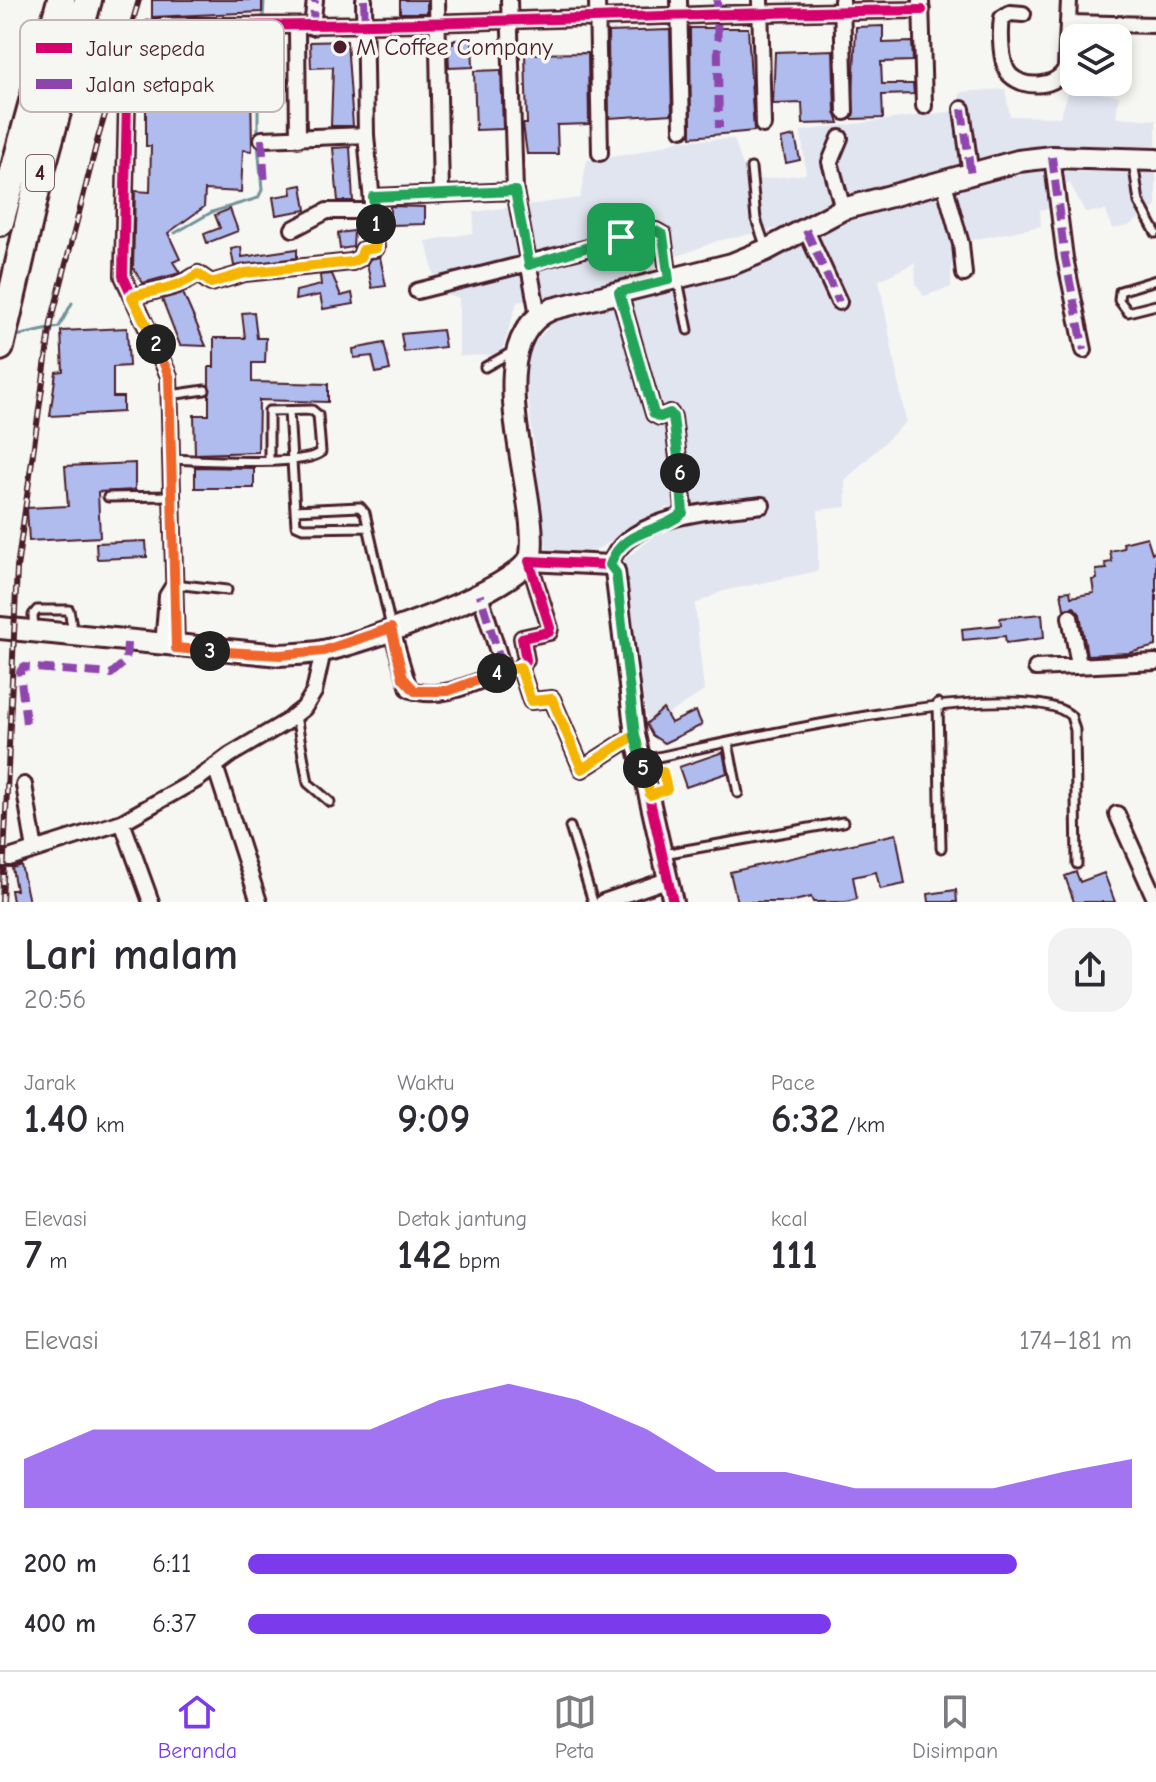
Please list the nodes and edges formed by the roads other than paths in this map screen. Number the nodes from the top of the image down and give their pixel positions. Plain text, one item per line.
1 (61, 0) edge
2 (88, 0) edge
3 (315, 0) edge
4 (364, 0) edge
5 (437, 0) edge
6 (509, 0) edge
7 (597, 0) edge
8 (679, 0) edge
9 (1069, 0) edge
10 (922, 5) edge
11 (843, 6) edge
12 (760, 7) edge
13 (1023, 14) dead end
14 (679, 16) junction
15 (597, 17) junction
16 (510, 19) junction
17 (56, 20) edge
18 (82, 20) edge
19 (438, 22) junction
20 (365, 23) junction
21 (1068, 23) junction
22 (1156, 25) edge
23 (284, 27) edge
24 (305, 27) junction
25 (924, 106) dead end
26 (962, 109) dead end
27 (30, 112) edge
28 (57, 112) edge
29 (126, 112) edge
30 (845, 112) dead end
31 (763, 125) dead end
32 (682, 129) dead end
33 (366, 135) junction
34 (840, 138) dead end
35 (262, 139) dead end
36 (298, 139) junction
37 (600, 153) dead end
38 (1052, 157) junction
39 (1133, 159) junction
40 (1156, 160) edge
41 (751, 168) dead end
42 (971, 176) junction
43 (944, 183) junction
44 (515, 191) junction
45 (441, 193) junction
46 (374, 204) junction
47 (843, 209) junction
48 (0, 222) edge
49 (293, 229) dead end
50 (806, 230) junction
51 (1156, 233) edge
52 (766, 250) junction
53 (529, 265) junction
54 (964, 274) dead end
55 (673, 279) junction
56 (1156, 280) edge
57 (417, 291) dead end
58 (619, 292) junction
59 (132, 297) junction
60 (839, 302) dead end
61 (1156, 305) edge
62 (538, 315) junction
63 (688, 330) dead end
64 (0, 347) edge
65 (518, 348) junction
66 (1084, 350) dead end
67 (485, 367) dead end
68 (205, 390) dead end
69 (170, 395) junction
70 (289, 411) junction
71 (171, 459) junction
72 (292, 459) junction
73 (269, 461) junction
74 (170, 496) junction
75 (108, 497) dead end
76 (762, 505) dead end
77 (295, 510) junction
78 (680, 517) junction
79 (367, 527) junction
80 (529, 561) junction
81 (610, 565) junction
82 (172, 585) junction
83 (227, 590) dead end
84 (480, 595) junction
85 (1070, 617) dead end
86 (0, 628) edge
87 (391, 628) junction
88 (170, 647) junction
89 (323, 651) junction
90 (1156, 662) edge
91 (1079, 665) junction
92 (520, 667) junction
93 (1036, 668) dead end
94 (504, 671) junction
95 (938, 703) junction
96 (296, 716) junction
97 (635, 735) junction
98 (728, 743) junction
99 (215, 766) junction
100 (643, 766) junction
101 (24, 785) dead end
102 (738, 793) dead end
103 (330, 802) dead end
104 (1117, 814) dead end
105 (122, 822) junction
106 (843, 822) dead end
107 (570, 827) dead end
108 (941, 848) dead end
109 (35, 850) junction
110 (661, 855) junction
111 (9, 858) dead end
112 (1077, 864) dead end
113 (667, 880) junction
114 (1156, 901) edge
115 (151, 902) edge
116 (259, 902) edge
117 (593, 902) edge
118 (603, 902) edge
119 (673, 902) edge

1 - 17 highway, 4
2 - 18 highway, 4
3 - 24 street
4 - 20 street
5 - 19 street
6 - 16 street
7 - 15 street
8 - 14 street
9 - 21 street
10 - 11 street
10 - 25 street
11 - 12 street
11 - 30 street
12 - 14 street
12 - 31 street
13 - 21 street
14 - 15 street
14 - 32 street
15 - 16 street
15 - 37 street
16 - 19 street
16 - 44 street
19 - 20 street
19 - 45 street
20 - 24 street
20 - 33 street
21 - 22 street
23 - 24 street
24 - 36 street
26 - 42 street
27 - 48 highway, 4
28 - 64 highway, 4
29 - 59 street
33 - 36 street
33 - 46 street
34 - 47 street
35 - 36 street
38 - 39 main road
38 - 42 main road
38 - 66 street
39 - 40 main road
39 - 51 lane
41 - 52 lane
42 - 43 main road
43 - 47 main road
43 - 54 street
44 - 45 street
44 - 53 street
45 - 46 street
46 - 49 street
46 - 59 street
47 - 50 main road
50 - 52 main road
50 - 60 street
52 - 55 main road
53 - 55 street
53 - 57 street
53 - 62 street
55 - 58 main road
55 - 63 lane
56 - 61 lane
58 - 62 main road
58 - 78 street
59 - 69 street
62 - 65 main road
65 - 67 lane
65 - 80 main road
68 - 69 lane
69 - 71 street
70 - 72 lane
70 - 72 lane
70 - 73 lane
71 - 73 lane
71 - 74 street
72 - 73 lane
72 - 77 lane
74 - 75 lane
74 - 82 street
76 - 78 street
77 - 79 lane
77 - 79 lane
78 - 81 street
79 - 87 lane
80 - 81 street
80 - 84 main road
80 - 92 street
81 - 97 street
82 - 83 lane
82 - 88 street
84 - 87 main road
84 - 94 street
85 - 91 street
86 - 88 main road
87 - 89 main road
87 - 94 street
88 - 89 main road
89 - 96 street
90 - 91 street
91 - 93 street
92 - 94 street
92 - 97 street
95 - 98 lane
95 - 108 lane
95 - 112 lane
96 - 99 street
96 - 103 lane
97 - 100 street
98 - 100 lane
98 - 102 lane
99 - 105 street
99 - 116 street
100 - 110 street
101 - 109 street
104 - 114 street
105 - 109 street
105 - 115 street
106 - 110 lane
107 - 117 lane
109 - 111 street
110 - 113 street
113 - 118 street
113 - 119 street

